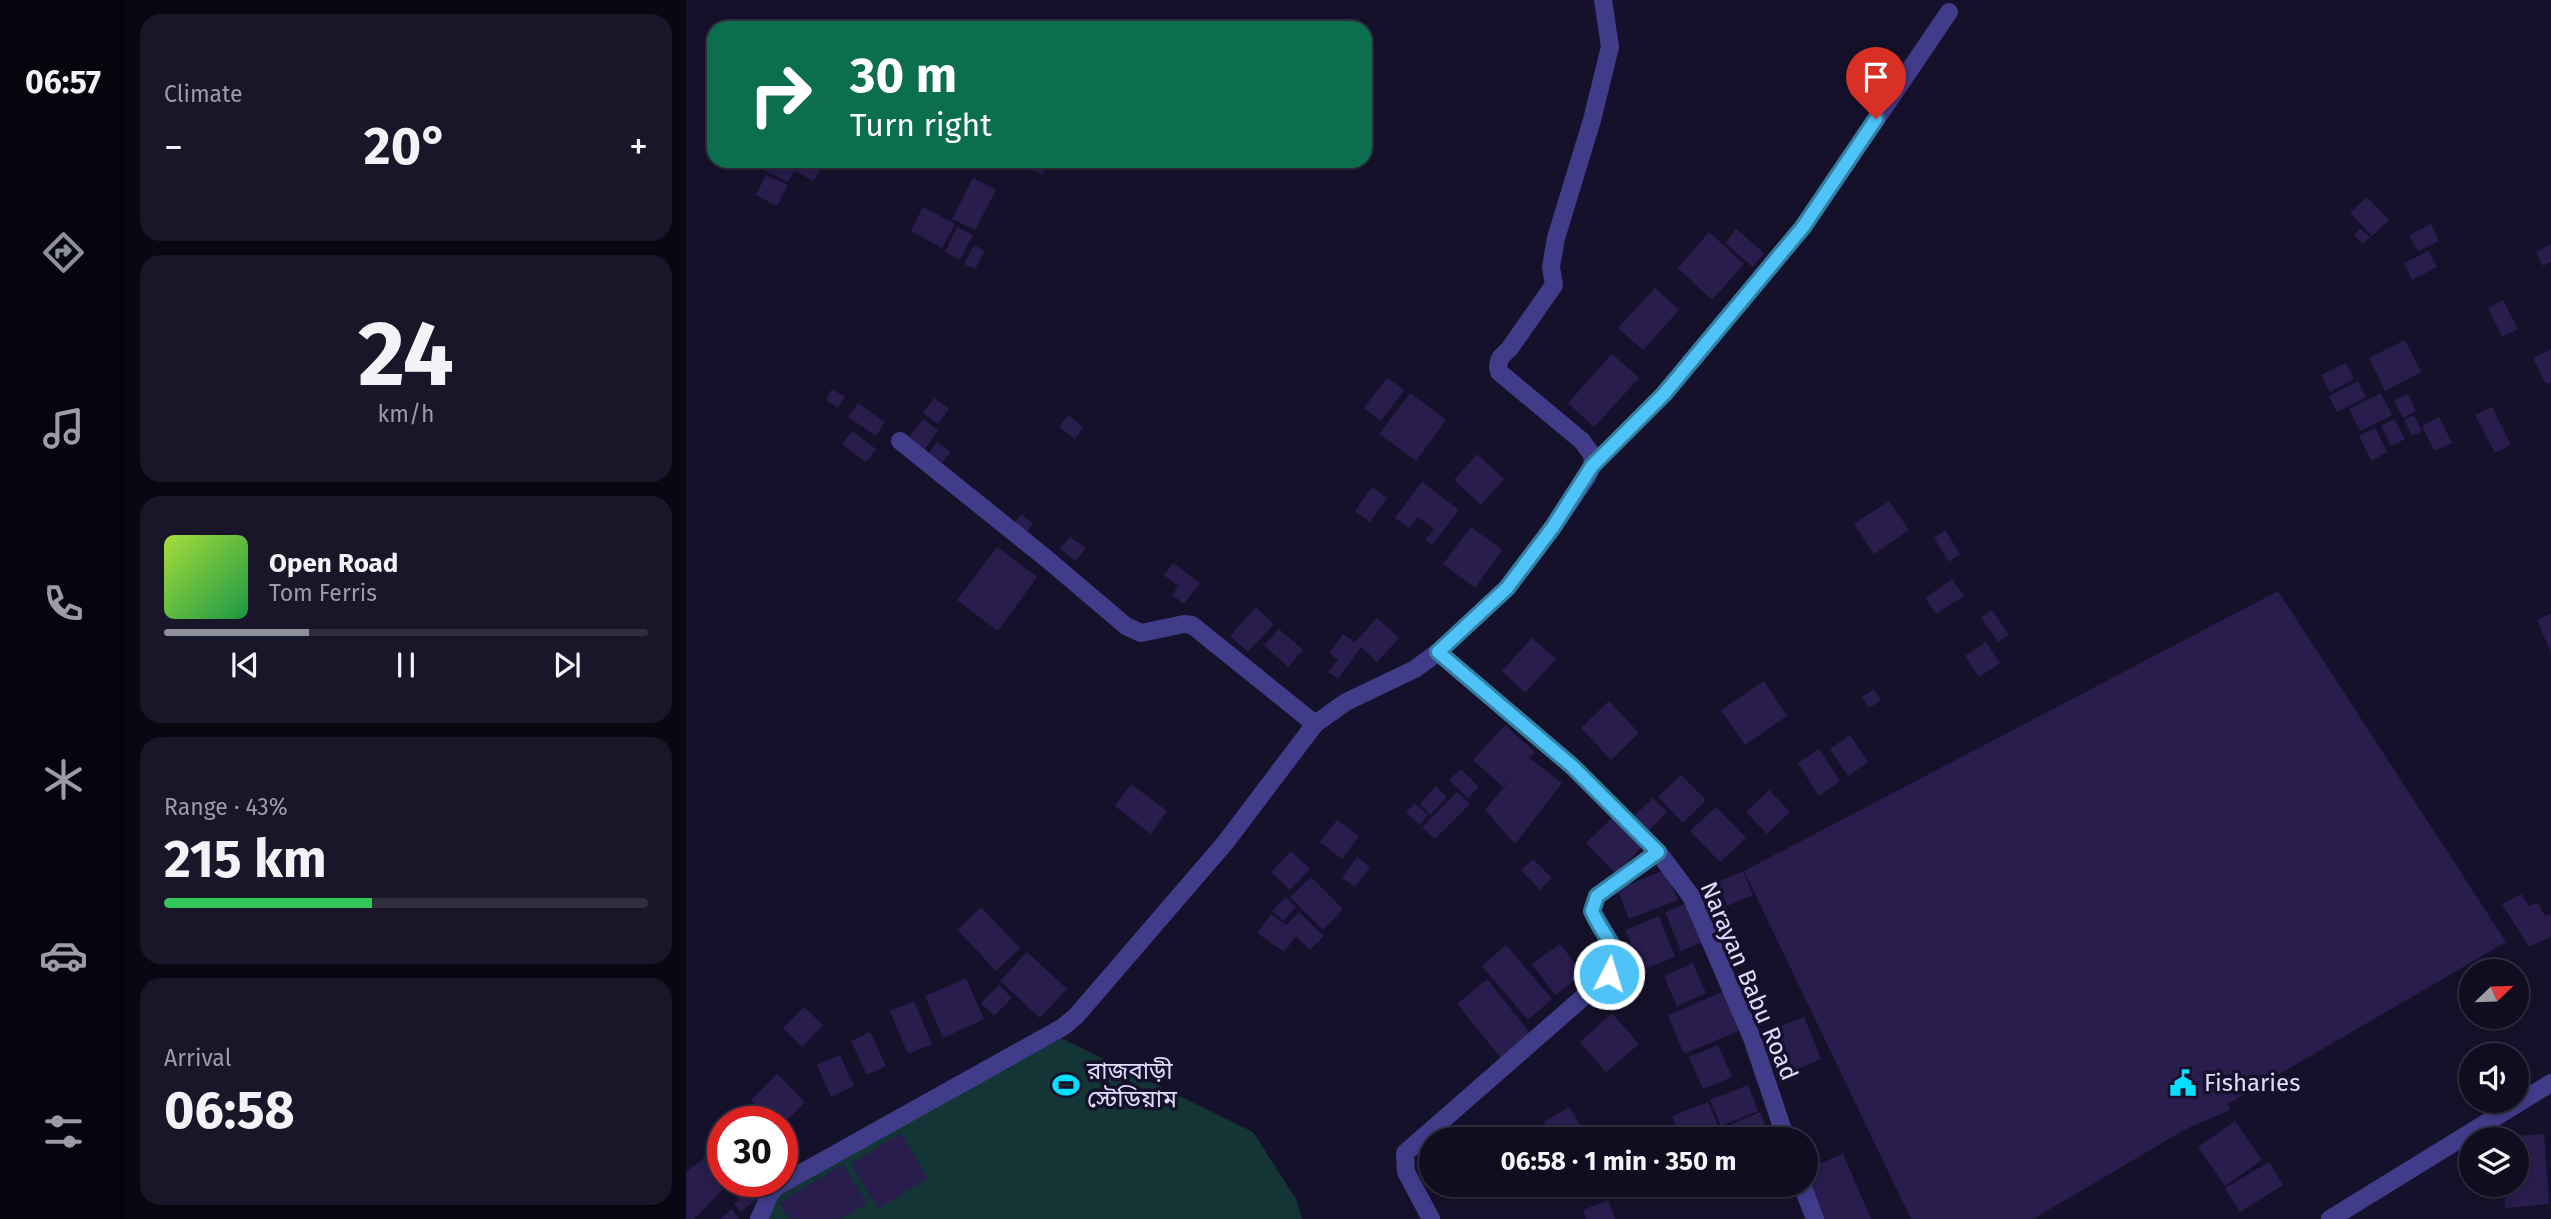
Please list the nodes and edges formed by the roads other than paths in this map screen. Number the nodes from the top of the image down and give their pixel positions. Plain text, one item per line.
1 (1603, 0) edge
2 (1949, 12) dead end
3 (900, 441) dead end
4 (1592, 466) junction
5 (1438, 652) junction
6 (1315, 724) junction
7 (1658, 852) junction
8 (2551, 1083) edge
9 (1782, 1127) edge
10 (1807, 1197) edge
11 (759, 1219) edge
12 (1431, 1219) edge
13 (1815, 1219) edge
14 (2330, 1219) edge

1 - 4 street
2 - 4 street
3 - 6 street
4 - 5 street
5 - 6 street
5 - 7 street, Narayan Babu Road
6 - 11 street
7 - 9 street, Narayan Babu Road
7 - 12 street
8 - 14 street
10 - 13 street

